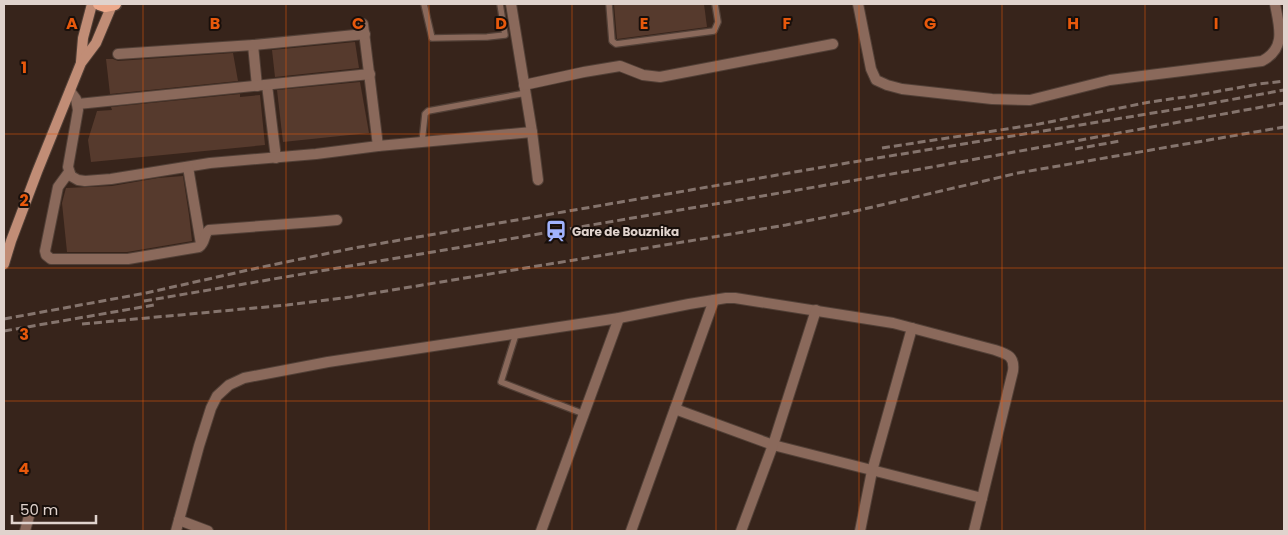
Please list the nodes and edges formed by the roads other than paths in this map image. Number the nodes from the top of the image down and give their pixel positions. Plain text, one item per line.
1 (92, 4) edge
2 (109, 4) edge
3 (424, 4) edge
4 (500, 4) edge
5 (511, 4) edge
6 (609, 4) edge
7 (715, 4) edge
8 (858, 4) edge
9 (1275, 4) edge
10 (834, 44) dead end
11 (253, 46) junction
12 (118, 54) dead end
13 (81, 63) junction
14 (370, 74) junction
15 (262, 86) junction
16 (525, 89) junction
17 (70, 91) junction
18 (78, 104) junction
19 (532, 132) junction
20 (422, 142) junction
21 (378, 146) junction
22 (276, 158) junction
23 (188, 167) junction
24 (69, 172) junction
25 (538, 180) dead end
26 (337, 220) dead end
27 (201, 245) junction
28 (4, 264) edge
29 (714, 300) junction
30 (816, 310) junction
31 (619, 318) junction
32 (912, 328) junction
33 (516, 334) junction
34 (675, 410) junction
35 (584, 414) junction
36 (773, 446) junction
37 (872, 470) junction
38 (982, 498) junction
39 (29, 516) dead end
40 (179, 520) junction
41 (25, 531) edge
42 (176, 531) edge
43 (208, 531) edge
44 (541, 531) edge
45 (631, 531) edge
46 (741, 531) edge
47 (860, 531) edge
48 (974, 531) edge

1 - 13 street
2 - 13 street
3 - 4 lane
5 - 16 street
6 - 7 lane
8 - 9 street
10 - 16 street
11 - 12 street
11 - 14 street
11 - 15 street
13 - 17 street
14 - 15 street
14 - 21 street
15 - 18 street
15 - 22 street
16 - 19 street
16 - 20 lane
17 - 18 street
17 - 28 street
18 - 24 street
19 - 20 street
19 - 25 street
20 - 21 street
21 - 22 street
22 - 23 street
23 - 24 street
23 - 27 street
24 - 27 street
26 - 27 street
29 - 30 street
29 - 31 street
29 - 34 street
30 - 32 street
30 - 36 street
31 - 33 street
31 - 35 street
32 - 37 street
32 - 38 street
33 - 35 lane
33 - 40 street
34 - 36 street
34 - 45 street
35 - 44 street
36 - 37 street
36 - 46 street
37 - 38 street
37 - 47 street
38 - 48 street
39 - 41 street
40 - 42 street
40 - 43 street

